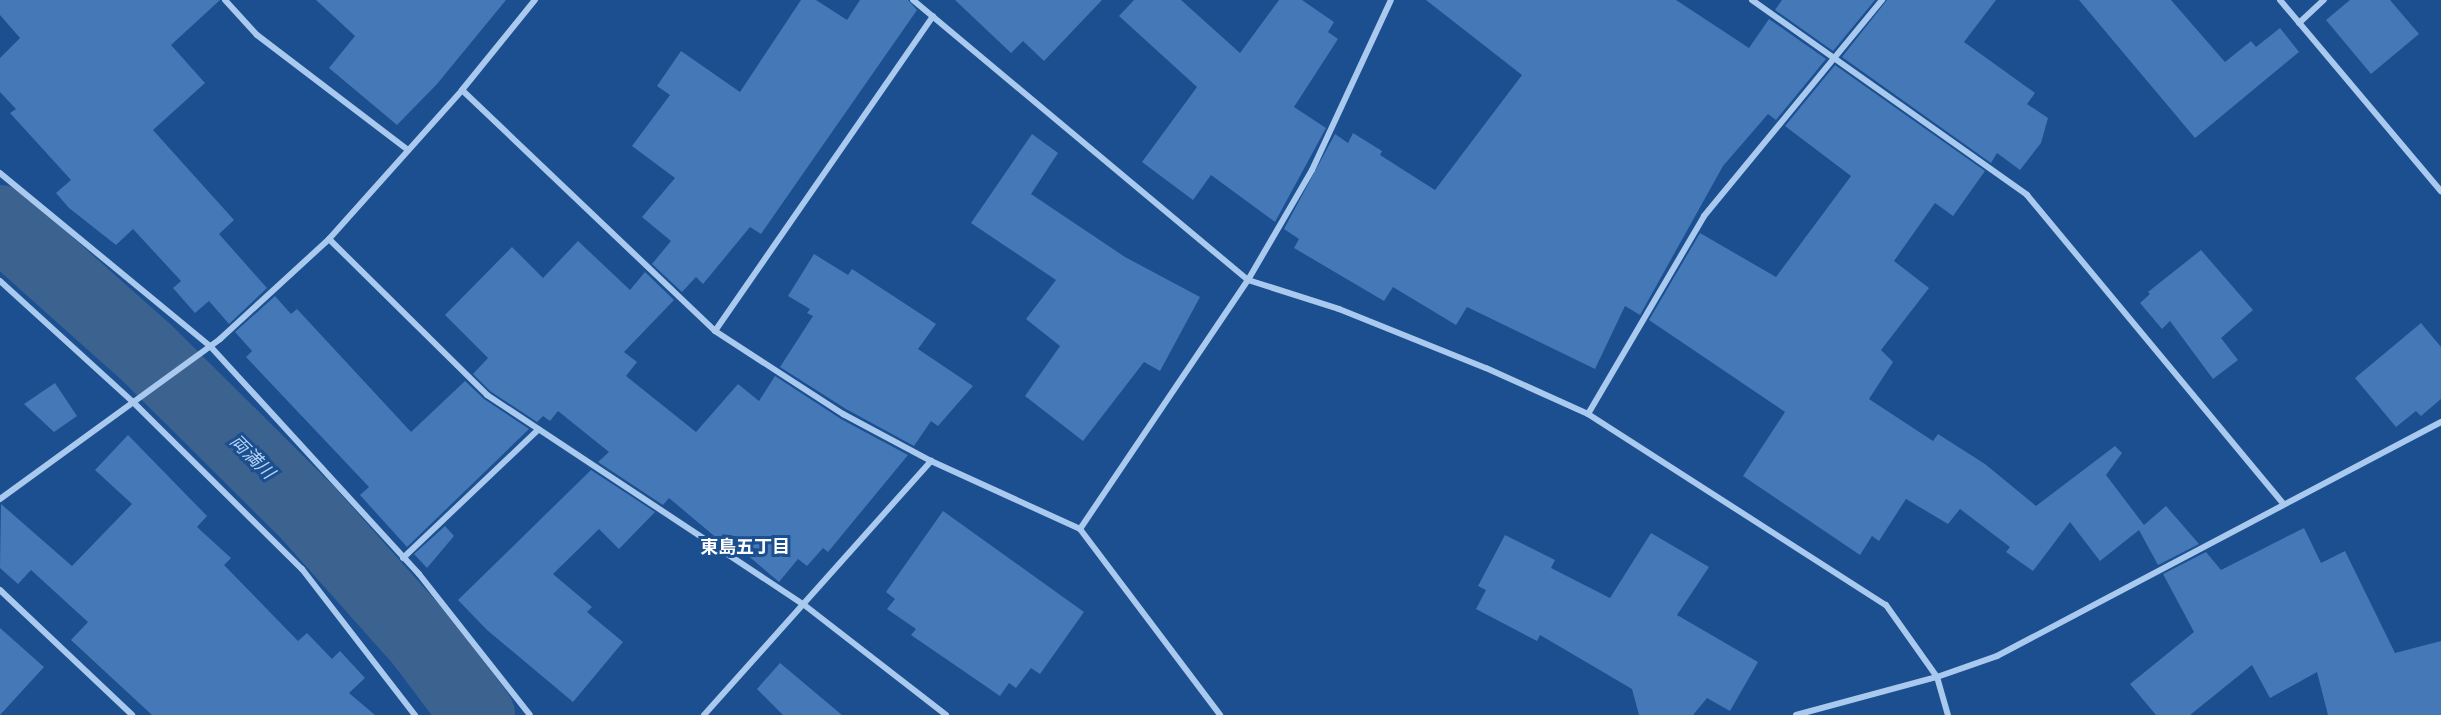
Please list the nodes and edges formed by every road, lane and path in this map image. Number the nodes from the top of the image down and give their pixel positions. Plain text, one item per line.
1 (225, 0) edge
2 (535, 0) edge
3 (913, 0) edge
4 (1392, 0) edge
5 (1752, 0) edge
6 (1882, 0) edge
7 (2280, 0) edge
8 (2324, 0) edge
9 (933, 16) junction
10 (2298, 22) junction
11 (1837, 59) junction
12 (462, 90) junction
13 (408, 150) junction
14 (0, 173) edge
15 (2441, 191) edge
16 (329, 238) junction
17 (1248, 280) junction
18 (0, 281) edge
19 (716, 330) junction
20 (210, 346) junction
21 (134, 402) junction
22 (1588, 414) junction
23 (2441, 422) edge
24 (539, 429) junction
25 (931, 461) junction
26 (0, 499) edge
27 (2283, 503) junction
28 (1080, 529) junction
29 (403, 558) junction
30 (0, 590) edge
31 (803, 604) junction
32 (1937, 677) junction
33 (132, 715) edge
34 (415, 715) edge
35 (530, 715) edge
36 (704, 715) edge
37 (946, 715) edge
38 (1220, 715) edge
39 (1796, 715) edge
40 (1948, 715) edge

1 - 13 street
2 - 12 street
3 - 9 street
4 - 17 street
5 - 11 street
6 - 11 street
7 - 10 street
8 - 10 street
9 - 17 street
9 - 19 street
10 - 15 street
11 - 22 street
11 - 27 street
12 - 13 street
12 - 19 street
13 - 16 street
14 - 20 street
16 - 20 street
16 - 24 street
17 - 22 street
17 - 28 street
18 - 21 street
19 - 25 street
20 - 21 street
20 - 29 street
21 - 26 street
21 - 34 street
22 - 32 street
23 - 27 street
24 - 29 street
24 - 31 street
25 - 28 street
25 - 31 street
27 - 32 street
28 - 38 street
29 - 35 street
30 - 33 street
31 - 36 street
31 - 37 street
32 - 39 street
32 - 40 street

